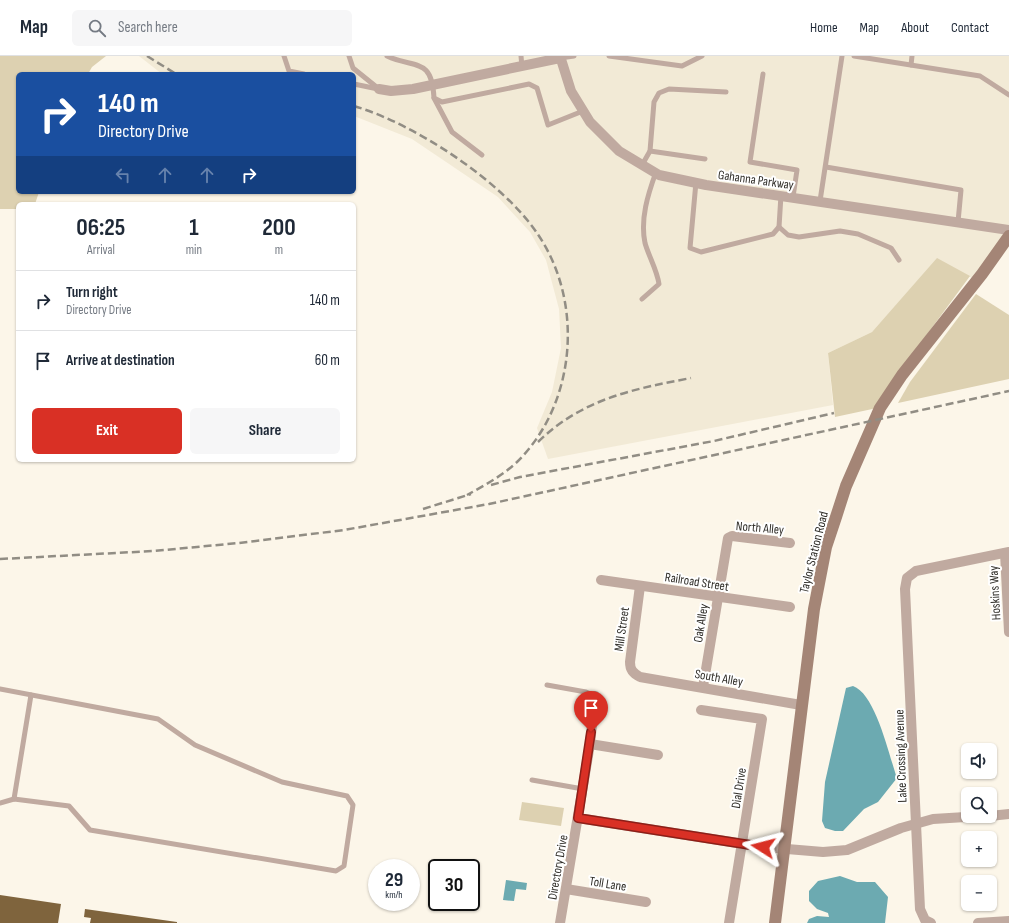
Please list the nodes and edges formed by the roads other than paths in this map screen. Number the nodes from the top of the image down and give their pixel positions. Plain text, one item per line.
1 (284, 56) edge
2 (349, 56) edge
3 (388, 56) edge
4 (521, 56) edge
5 (574, 56) edge
6 (609, 56) edge
7 (702, 56) edge
8 (842, 56) edge
9 (854, 56) edge
10 (912, 56) edge
11 (560, 57) edge
12 (911, 65) junction
13 (522, 67) junction
14 (294, 72) edge
15 (763, 74) dead end
16 (356, 84) edge
17 (433, 85) junction
18 (379, 89) junction
19 (726, 92) dead end
20 (1009, 95) edge
21 (434, 98) junction
22 (583, 111) junction
23 (650, 151) junction
24 (482, 154) dead end
25 (705, 159) dead end
26 (642, 165) junction
27 (826, 167) junction
28 (656, 172) junction
29 (696, 182) junction
30 (781, 195) junction
31 (793, 197) junction
32 (820, 201) junction
33 (958, 222) junction
34 (779, 227) junction
35 (1009, 230) edge
36 (1009, 236) edge
37 (899, 260) dead end
38 (642, 299) dead end
39 (728, 538) joint
40 (790, 543) dead end
41 (1007, 553) edge
42 (601, 580) dead end
43 (640, 586) junction
44 (717, 597) junction
45 (790, 607) dead end
46 (1009, 632) edge
47 (634, 674) joint
48 (547, 685) dead end
49 (703, 688) junction
50 (0, 689) edge
51 (32, 695) junction
52 (595, 696) joint
53 (801, 705) junction
54 (701, 710) dead end
55 (590, 744) junction
56 (658, 755) dead end
57 (532, 780) dead end
58 (583, 789) junction
59 (14, 799) junction
60 (0, 803) edge
61 (1009, 814) edge
62 (997, 815) edge
63 (961, 817) edge
64 (578, 818) junction
65 (916, 823) junction
66 (742, 844) junction
67 (784, 850) junction
68 (566, 889) junction
69 (646, 902) dead end
70 (1009, 921) edge
71 (928, 922) edge
72 (560, 923) edge
73 (729, 923) edge
74 (775, 923) edge
75 (978, 923) edge

1 - 14 lane
2 - 18 lane
3 - 17 lane
4 - 13 lane
5 - 11 lane
6 - 7 lane
8 - 27 lane
9 - 12 lane
10 - 12 lane
11 - 13 street
11 - 22 street, Gahanna Parkway
12 - 20 lane
13 - 17 street
15 - 31 lane
16 - 18 lane
17 - 18 street
17 - 21 lane
19 - 23 lane
21 - 22 lane
21 - 24 lane
22 - 26 street, Gahanna Parkway
23 - 25 lane
23 - 26 lane
26 - 28 street, Gahanna Parkway
27 - 32 lane
27 - 33 lane
28 - 29 street, Gahanna Parkway
28 - 38 lane
29 - 30 street, Gahanna Parkway
29 - 34 lane
30 - 31 street, Gahanna Parkway
30 - 34 lane
31 - 32 street, Gahanna Parkway
32 - 33 street, Gahanna Parkway
33 - 35 street, Gahanna Parkway
34 - 37 lane
36 - 53 main road, Taylor Station Road
39 - 40 street, North Alley
39 - 44 street, Oak Alley
41 - 46 street, Hoskins Way
41 - 65 street, Lake Crossing Avenue
42 - 43 street, Railroad Street
43 - 44 street, Railroad Street
43 - 47 street, Mill Street
44 - 45 street, Railroad Street
44 - 49 street, Oak Alley
47 - 49 street, South Alley
48 - 52 lane
49 - 53 street, South Alley
50 - 51 lane
51 - 59 lane
51 - 59 lane
52 - 55 street, Directory Drive
53 - 67 main road, Taylor Station Road
54 - 66 street, Dial Drive
55 - 56 street
55 - 58 street, Directory Drive
57 - 58 lane
58 - 64 street, Directory Drive
59 - 60 lane
61 - 62 street
63 - 65 street
64 - 66 street
64 - 68 street, Directory Drive
65 - 67 street
65 - 71 street, Lake Crossing Avenue
66 - 67 street
66 - 73 street, Dial Drive
67 - 74 main road, Taylor Station Road
68 - 69 street, Toll Lane
68 - 72 street, Directory Drive
70 - 75 street

